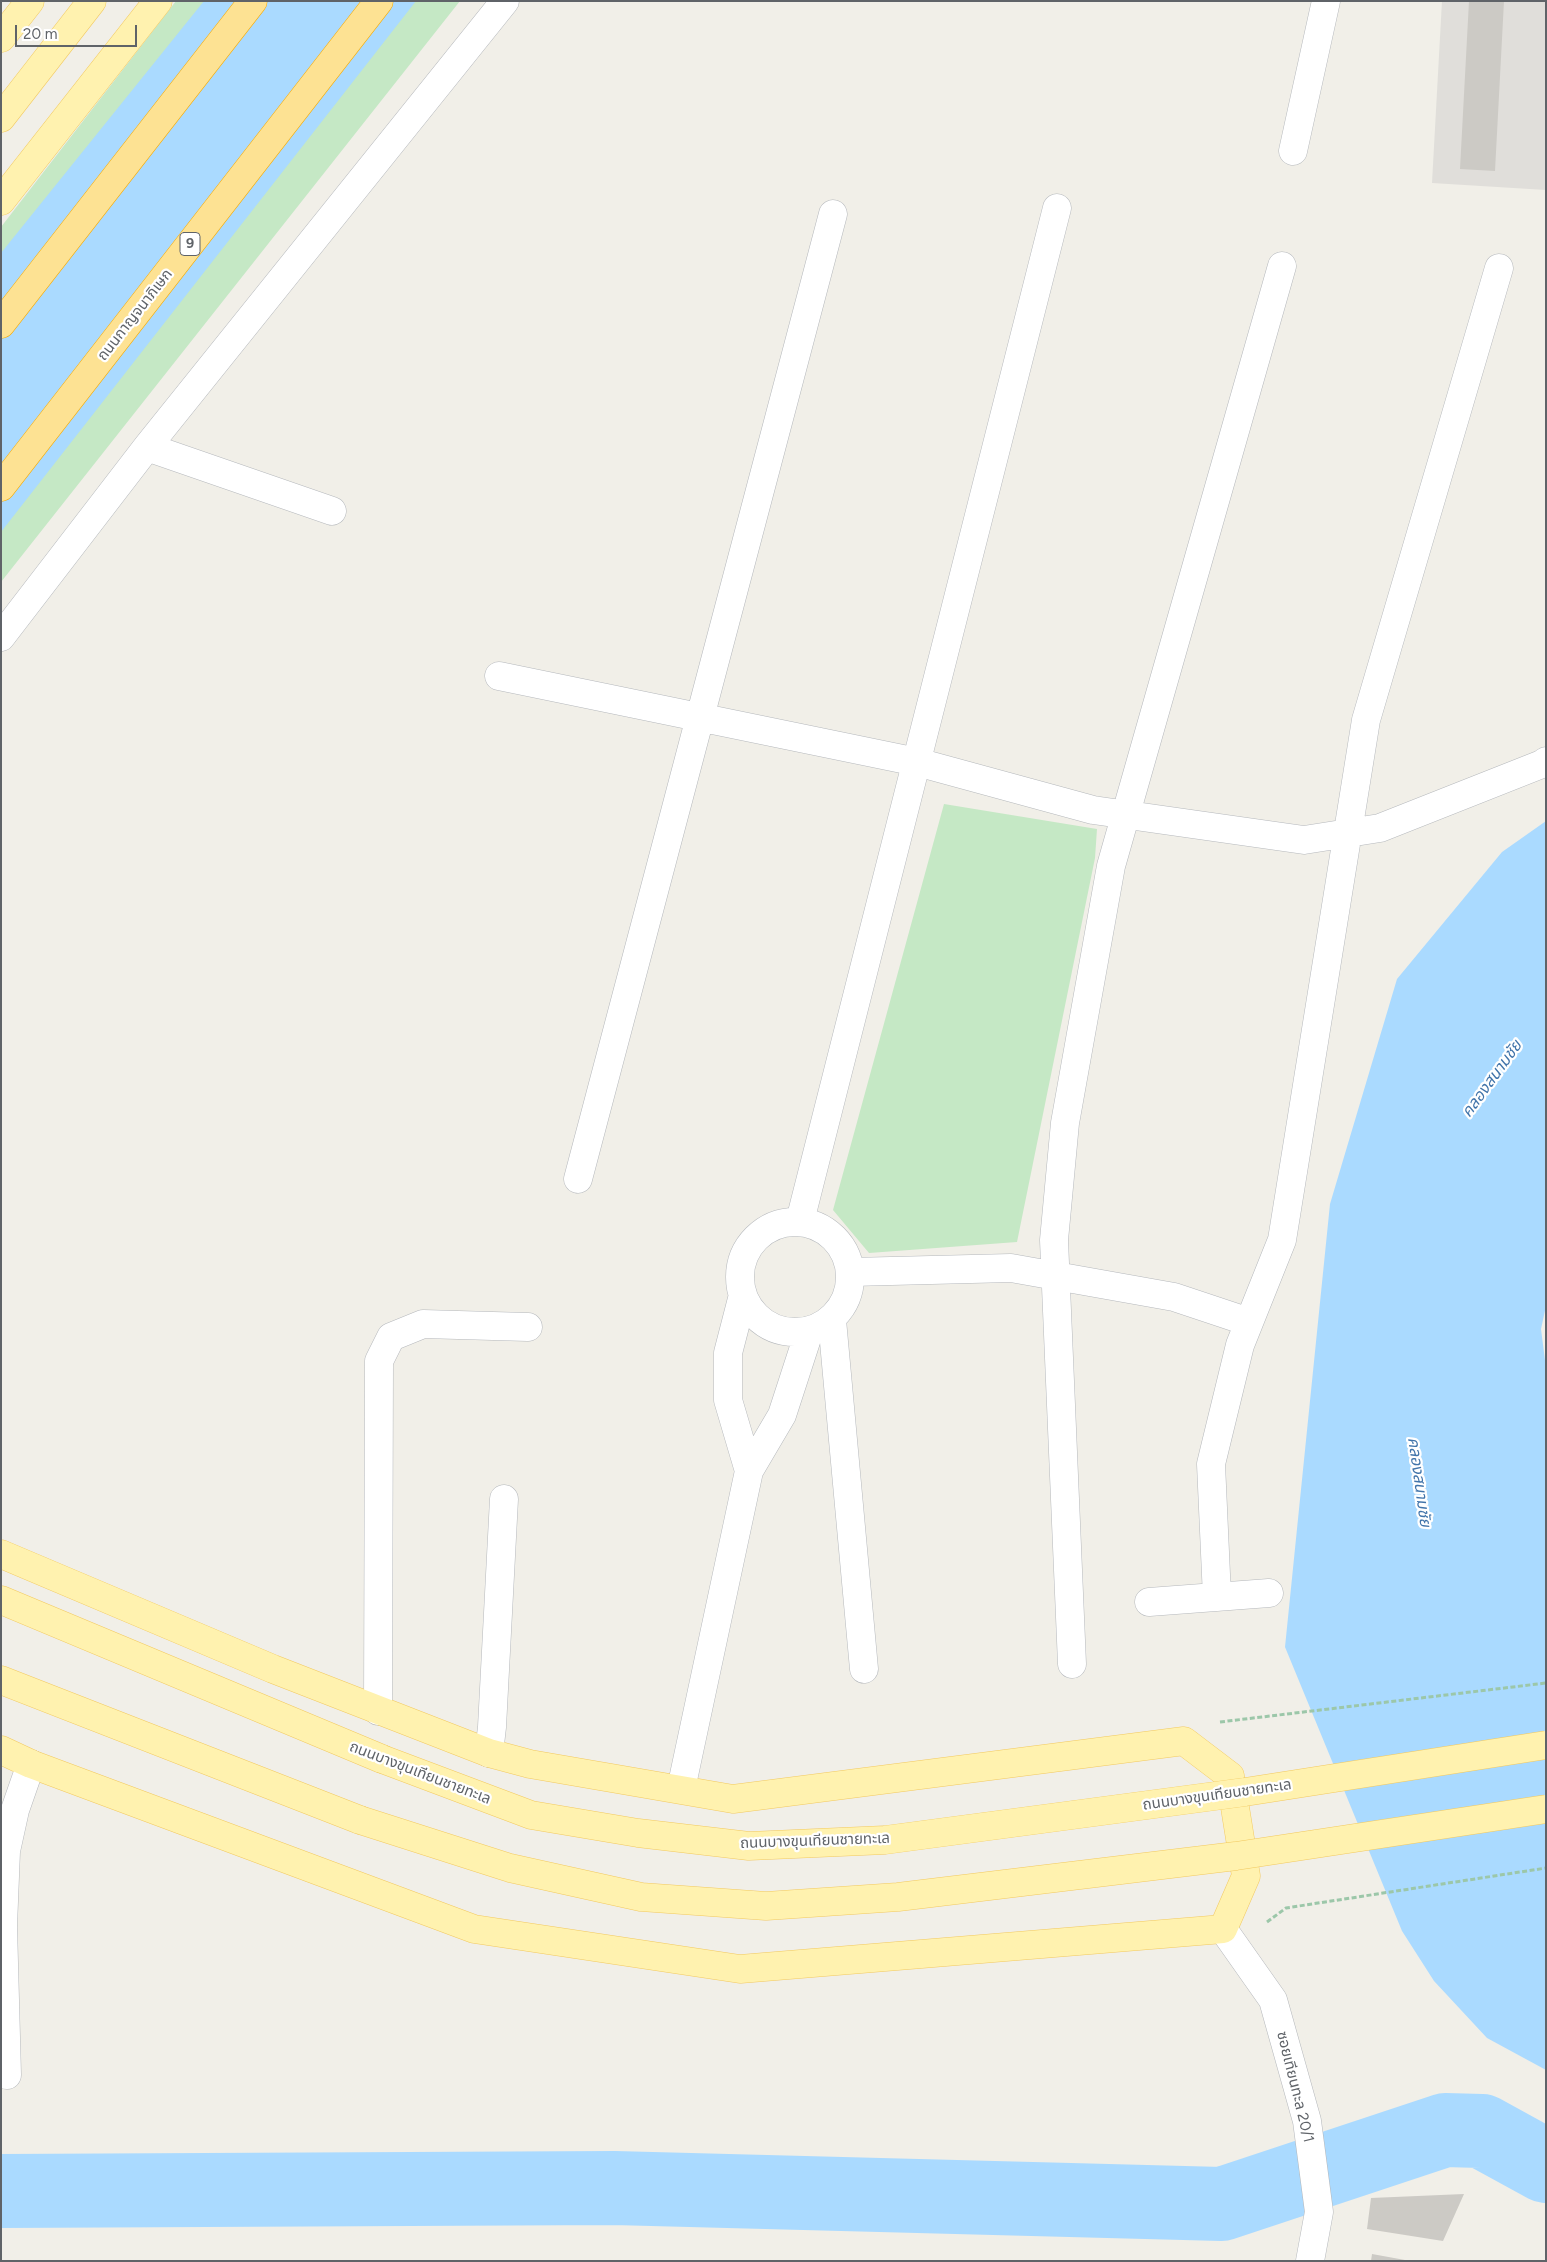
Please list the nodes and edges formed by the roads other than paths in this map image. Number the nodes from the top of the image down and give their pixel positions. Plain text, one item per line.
1 (30, 1) edge
2 (92, 1) edge
3 (158, 1) edge
4 (253, 1) edge
5 (379, 1) edge
6 (505, 1) edge
7 (1326, 1) edge
8 (1, 38) edge
9 (1, 118) edge
10 (1293, 152) dead end
11 (1, 201) edge
12 (1056, 208) dead end
13 (833, 214) dead end
14 (1282, 266) dead end
15 (1499, 268) dead end
16 (1, 324) edge
17 (147, 447) junction
18 (1, 487) edge
19 (332, 511) dead end
20 (1, 637) edge
21 (499, 676) dead end
22 (700, 717) junction
23 (1546, 761) edge
24 (917, 762) junction
25 (1126, 815) junction
26 (1348, 833) junction
27 (578, 1179) dead end
28 (800, 1221) junction
29 (851, 1272) junction
30 (1056, 1277) junction
31 (743, 1295) junction
32 (1249, 1322) junction
33 (821, 1326) junction
34 (528, 1327) dead end
35 (748, 1471) junction
36 (504, 1499) dead end
37 (1, 1554) edge
38 (1269, 1593) dead end
39 (1217, 1596) junction
40 (1, 1600) edge
41 (1149, 1602) dead end
42 (1072, 1664) dead end
43 (864, 1670) dead end
44 (1, 1680) edge
45 (378, 1711) junction
46 (1546, 1744) edge
47 (1, 1750) edge
48 (489, 1753) junction
49 (31, 1764) junction
50 (681, 1789) junction
51 (1546, 1810) edge
52 (1223, 1928) junction
53 (7, 2075) dead end
54 (1310, 2261) edge

1 - 8 main road
2 - 9 main road
3 - 11 main road
4 - 16 highway
5 - 18 highway, ถนนกาญจนาภิเษก / 9
6 - 17 street
7 - 10 street
12 - 24 street
13 - 22 street
14 - 25 street
15 - 26 street
17 - 19 street
17 - 20 street
21 - 22 street
22 - 24 street
22 - 27 street
23 - 26 street
24 - 25 street
24 - 28 street
25 - 26 street
25 - 30 street
26 - 32 street
28 - 29 street
28 - 31 street
29 - 30 street
29 - 33 street
30 - 32 street
30 - 42 street
31 - 33 street
31 - 35 street
32 - 39 street
33 - 35 street
33 - 43 street
34 - 45 street
35 - 50 street
36 - 48 street
37 - 45 main road
38 - 39 street
39 - 41 street
40 - 46 main road, ถนนบางขุนเทียนชายทะเล, bridge
44 - 51 main road, bridge
45 - 48 main road
47 - 49 main road
48 - 50 main road
49 - 52 main road
49 - 53 street
50 - 52 main road
52 - 54 street, ซอยเทียนทะล 20/1

